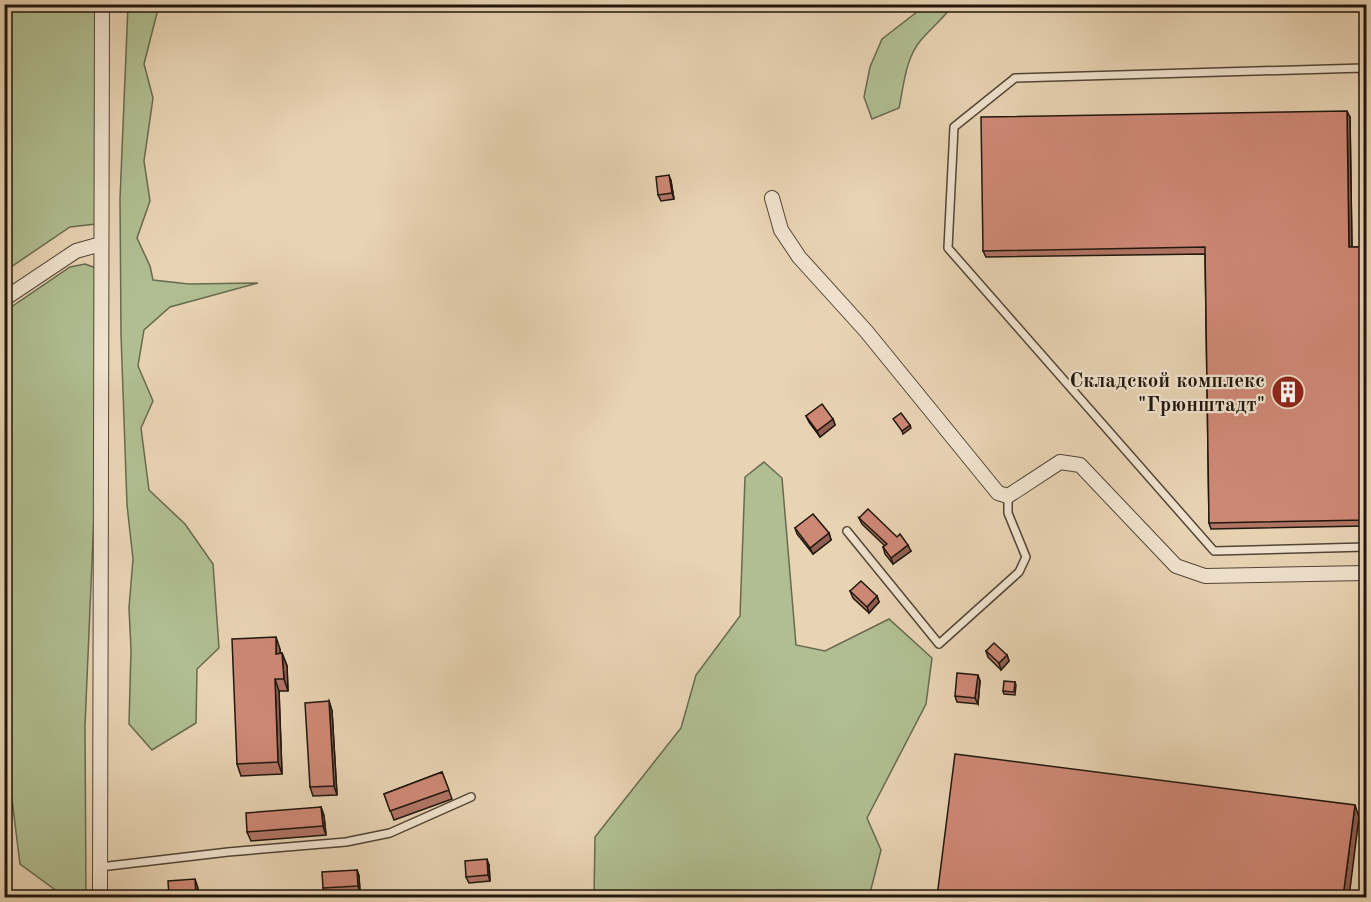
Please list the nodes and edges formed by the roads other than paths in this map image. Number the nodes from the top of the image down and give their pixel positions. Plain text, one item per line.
1 (102, 4) edge
2 (1366, 128) edge
3 (772, 198) dead end
4 (101, 244) junction
5 (4, 299) edge
6 (1008, 496) junction
7 (847, 531) dead end
8 (1366, 547) edge
9 (1366, 573) edge
10 (471, 797) dead end
11 (100, 867) junction
12 (100, 897) edge

1 - 4 street
2 - 8 lane
3 - 6 street
4 - 5 street
4 - 11 street
6 - 7 lane
6 - 9 street
10 - 11 lane
11 - 12 street

